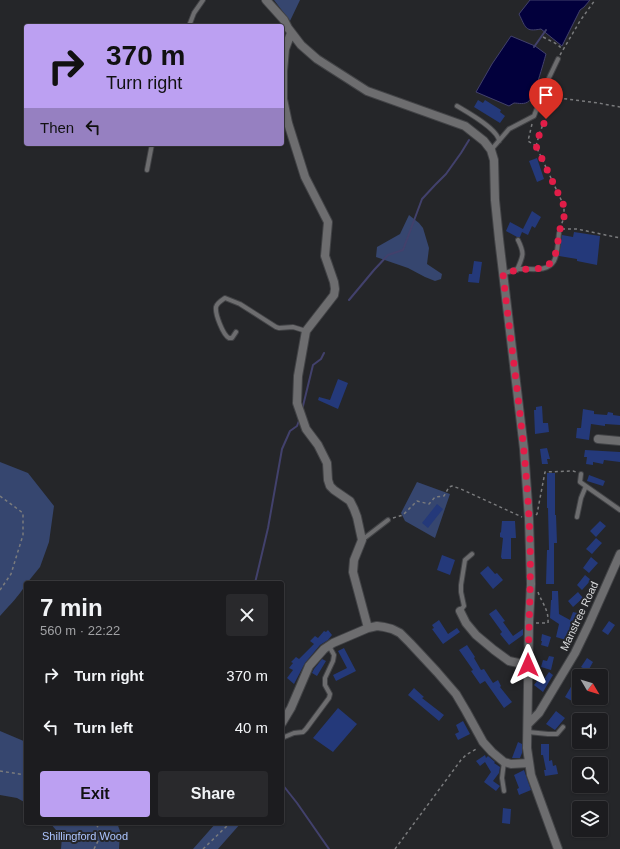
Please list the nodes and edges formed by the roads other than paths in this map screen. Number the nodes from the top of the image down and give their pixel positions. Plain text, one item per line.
1 (203, 0) edge
2 (266, 0) edge
3 (189, 24) edge
4 (291, 32) junction
5 (558, 59) road end
6 (284, 60) edge
7 (284, 99) edge
8 (457, 106) dead end
9 (499, 141) junction
10 (152, 146) edge
11 (491, 150) junction
12 (146, 170) dead end
13 (560, 231) road end
14 (518, 240) dead end
15 (517, 270) junction
16 (503, 274) junction
17 (306, 331) junction
18 (236, 332) dead end
19 (598, 438) dead end
20 (620, 441) edge
21 (581, 474) road end
22 (586, 486) junction
23 (620, 510) edge
24 (577, 517) dead end
25 (388, 520) road end
26 (362, 540) junction
27 (472, 554) dead end
28 (620, 554) edge
29 (460, 612) joint
30 (368, 628) junction
31 (329, 646) junction
32 (528, 665) junction
33 (284, 720) edge
34 (528, 728) junction
35 (563, 728) dead end
36 (284, 737) edge
37 (504, 762) junction
38 (529, 763) junction
39 (504, 791) dead end
40 (558, 849) edge

1 - 3 lane
2 - 4 street
4 - 6 street
4 - 11 street
5 - 9 lane
7 - 17 street
8 - 9 lane
9 - 11 lane
10 - 12 lane
11 - 16 street
13 - 15 lane
14 - 15 lane
15 - 16 lane
16 - 32 street
17 - 18 lane
17 - 26 street
19 - 20 street
21 - 22 lane
22 - 23 lane
22 - 24 lane
25 - 26 lane
26 - 30 street
27 - 29 lane
28 - 34 street, Manstree Road
29 - 32 street
30 - 31 street
30 - 37 street
31 - 33 street
31 - 36 lane
32 - 34 street
34 - 35 lane
34 - 38 street
37 - 38 street
37 - 39 lane
38 - 40 street

